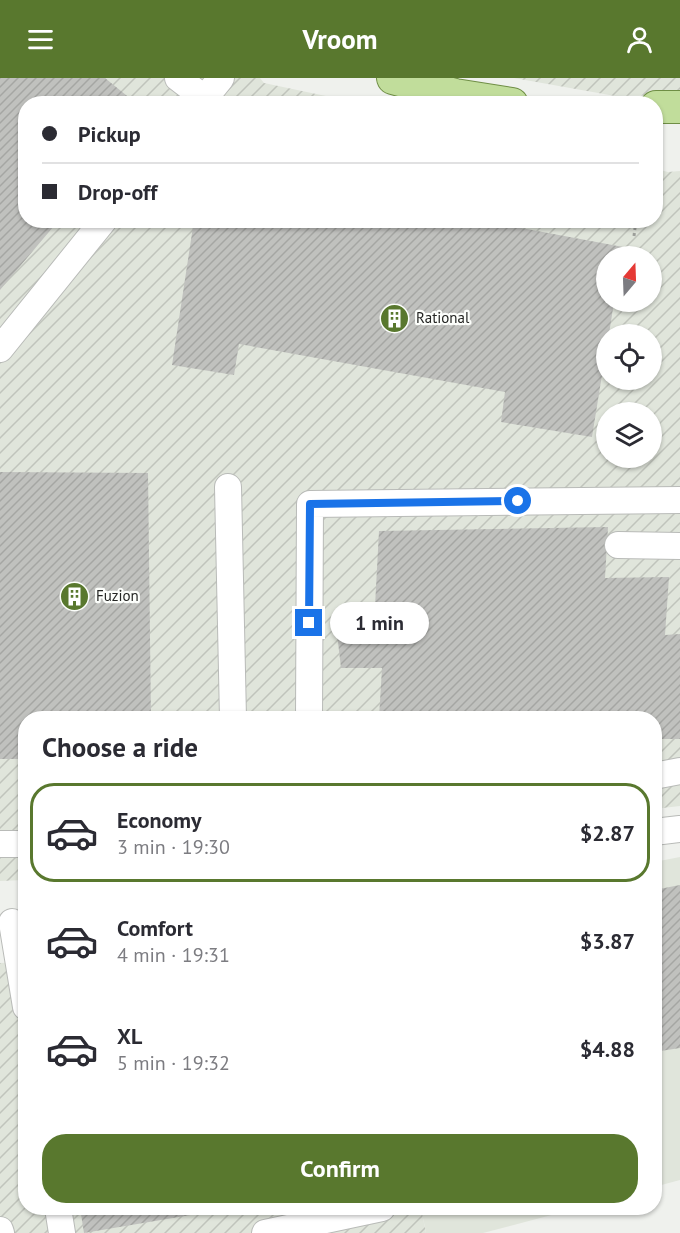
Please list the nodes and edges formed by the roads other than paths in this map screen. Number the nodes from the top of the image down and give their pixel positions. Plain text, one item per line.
1 (178, 78) edge
2 (221, 78) edge
3 (393, 78) edge
4 (197, 96) edge
5 (206, 96) edge
6 (461, 96) edge
7 (663, 107) edge
8 (680, 107) edge
9 (98, 228) edge
10 (0, 349) edge
11 (228, 487) dead end
12 (680, 500) edge
13 (618, 545) dead end
14 (680, 546) edge
15 (233, 711) edge
16 (309, 711) edge
17 (680, 771) edge
18 (662, 774) edge
19 (680, 829) edge
20 (662, 831) edge
21 (0, 844) edge
22 (18, 844) edge
23 (12, 922) edge
24 (18, 958) edge
25 (59, 1215) edge
26 (349, 1215) edge
27 (62, 1233) edge
28 (265, 1233) edge

1 - 4 street
2 - 5 street
3 - 6 main road
7 - 8 main road
9 - 10 street
11 - 15 street
12 - 16 street
13 - 14 street
17 - 18 street
19 - 20 street
21 - 22 street
23 - 24 street
25 - 27 street
26 - 28 street

